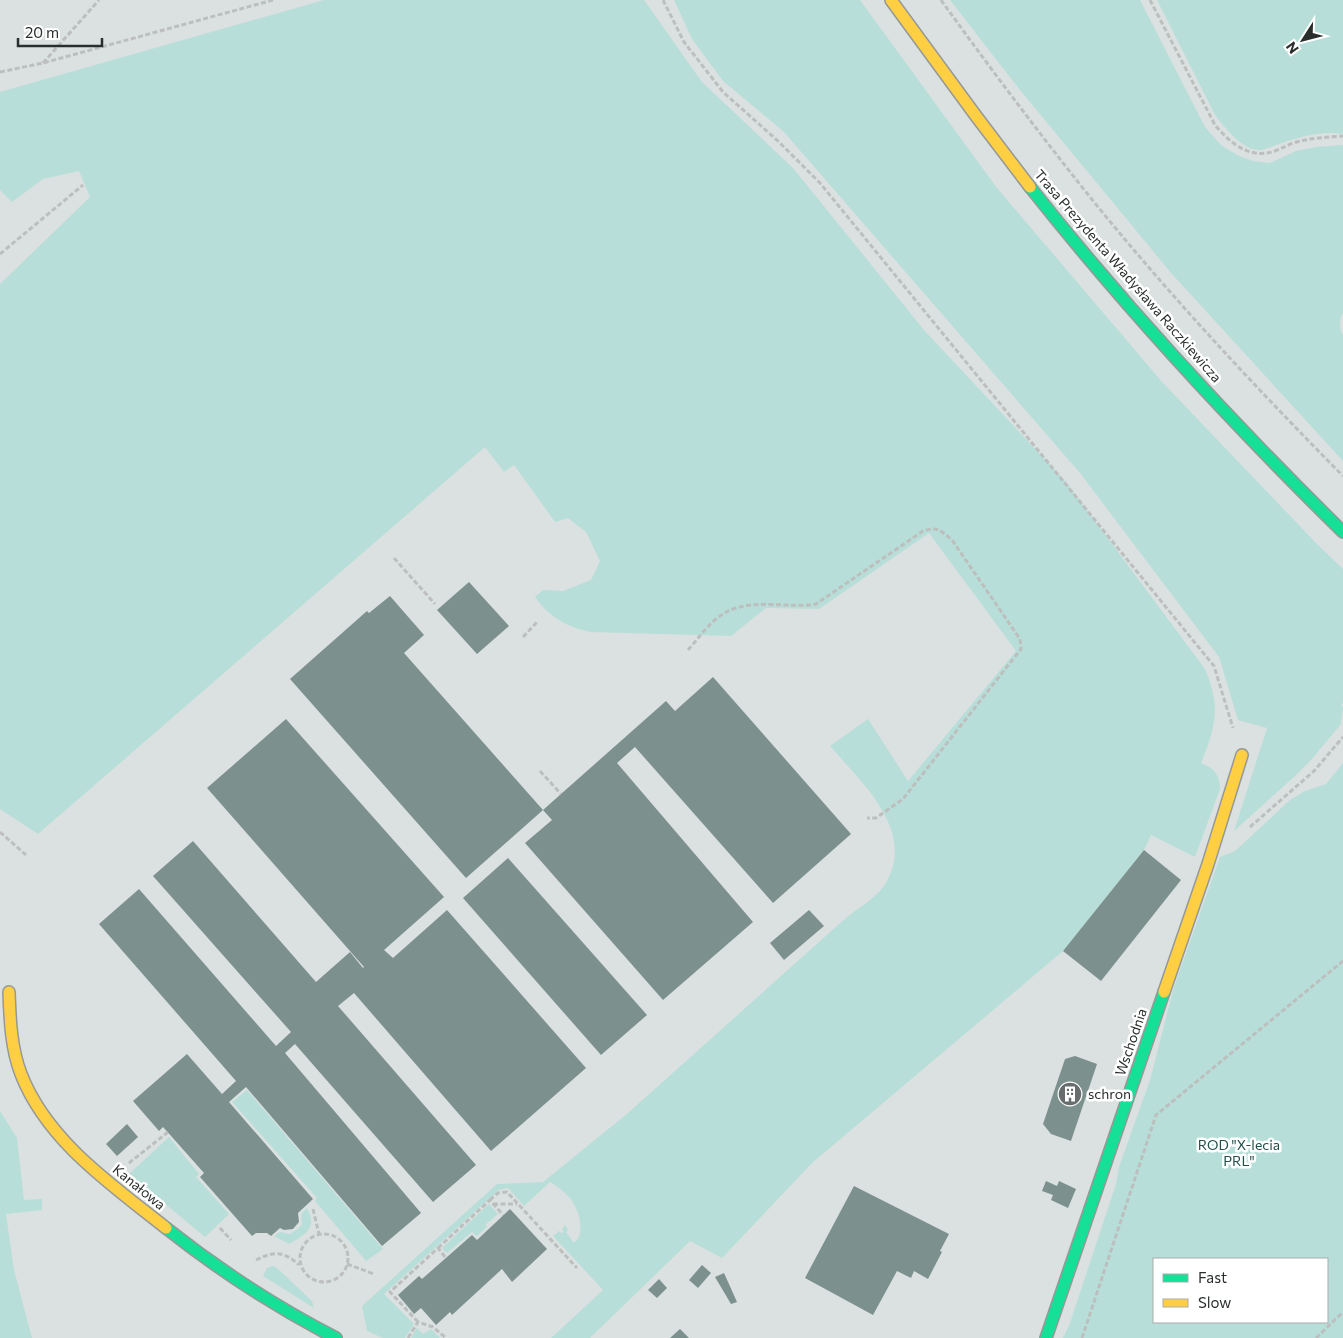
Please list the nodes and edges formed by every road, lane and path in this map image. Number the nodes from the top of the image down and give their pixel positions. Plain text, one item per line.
1 (99, 0) edge
2 (273, 0) edge
3 (663, 0) edge
4 (891, 0) edge
5 (940, 0) edge
6 (1150, 0) edge
7 (43, 63) junction
8 (0, 72) edge
9 (1343, 136) edge
10 (83, 185) dead end
11 (0, 254) edge
12 (1343, 476) edge
13 (1343, 532) edge
14 (394, 558) dead end
15 (435, 604) dead end
16 (538, 621) dead end
17 (523, 636) dead end
18 (688, 650) dead end
19 (1343, 737) edge
20 (1242, 755) joint
21 (540, 771) dead end
22 (561, 794) dead end
23 (867, 818) dead end
24 (0, 832) edge
25 (1243, 833) dead end
26 (26, 854) dead end
27 (1343, 960) edge
28 (9, 992) dead end
29 (168, 1132) dead end
30 (107, 1182) junction
31 (491, 1202) junction
32 (517, 1204) junction
33 (313, 1209) dead end
34 (503, 1215) dead end
35 (319, 1234) junction
36 (438, 1248) junction
37 (446, 1258) dead end
38 (348, 1264) junction
39 (301, 1266) junction
40 (577, 1268) dead end
41 (374, 1274) dead end
42 (236, 1280) junction
43 (1343, 1312) edge
44 (418, 1322) junction
45 (336, 1338) edge
46 (408, 1338) edge
47 (446, 1338) edge
48 (1046, 1338) edge
49 (1082, 1338) edge
50 (1316, 1338) edge

1 - 7 path
2 - 7 path
3 - 20 path
4 - 13 street, Trasa Prezydenta Władysława Raczkiewicza
5 - 12 path
6 - 9 path
7 - 8 path
10 - 11 path
14 - 15 path
16 - 17 path
18 - 23 path
19 - 25 path
20 - 48 street, Wschodnia
21 - 22 path
24 - 26 path
27 - 49 path
28 - 30 street, Kanałowa
29 - 30 path
30 - 42 street, Kanałowa
31 - 32 path
31 - 32 path
31 - 34 path
31 - 36 path
32 - 40 path
33 - 35 path
35 - 38 path
35 - 39 path
36 - 37 path
36 - 44 path
38 - 39 path
38 - 41 path
39 - 42 path
42 - 45 street, Kanałowa
43 - 50 path
44 - 46 path
44 - 47 path

